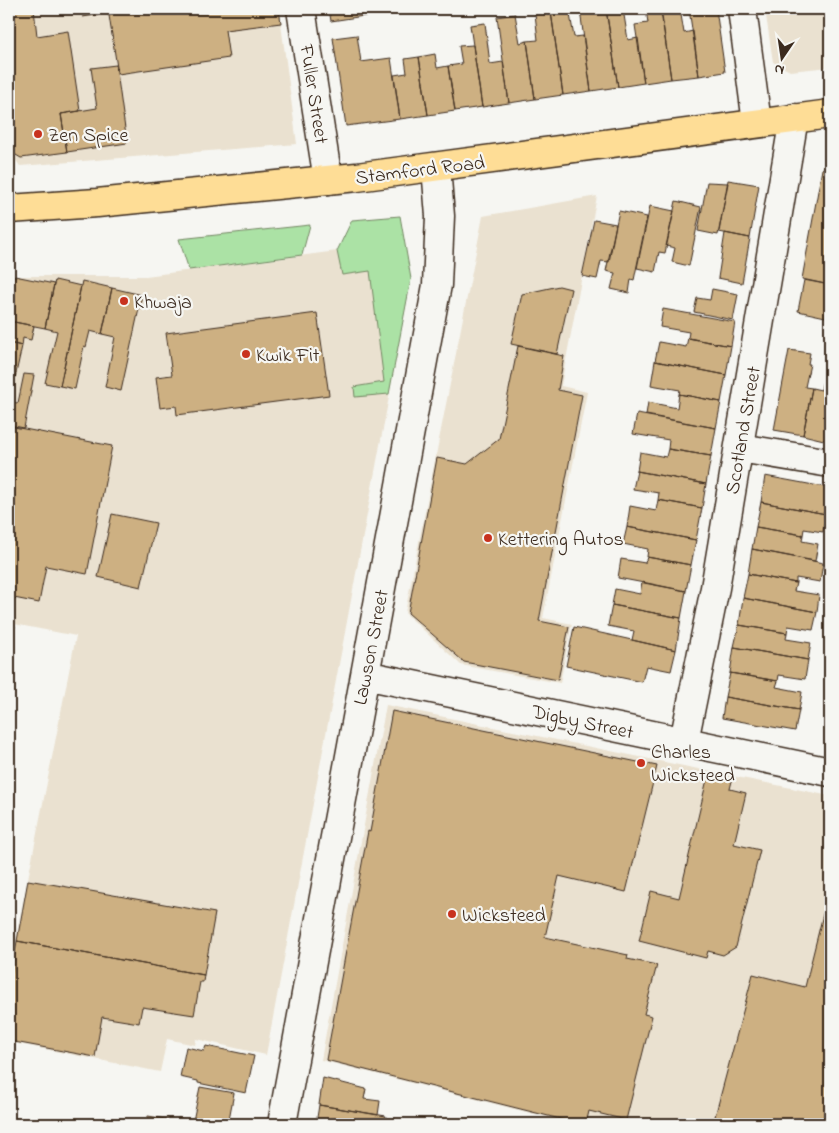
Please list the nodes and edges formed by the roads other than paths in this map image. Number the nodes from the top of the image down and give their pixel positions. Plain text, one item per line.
1 (301, 9) edge
2 (742, 9) edge
3 (830, 114) edge
4 (794, 118) junction
5 (757, 123) junction
6 (436, 167) junction
7 (328, 180) junction
8 (9, 209) edge
9 (740, 448) junction
10 (830, 463) edge
11 (365, 675) junction
12 (684, 742) junction
13 (830, 772) edge
14 (282, 1124) edge

1 - 7 street, Fuller Street
2 - 5 street
3 - 4 main road, Stamford Road
4 - 5 main road, Stamford Road
4 - 9 street, Scotland Street
5 - 6 main road, Stamford Road
6 - 7 main road, Stamford Road
6 - 11 street, Lawson Street
7 - 8 main road, Stamford Road
9 - 10 street
9 - 12 street, Scotland Street
11 - 12 street, Digby Street
11 - 14 street, Lawson Street
12 - 13 street, Digby Street

